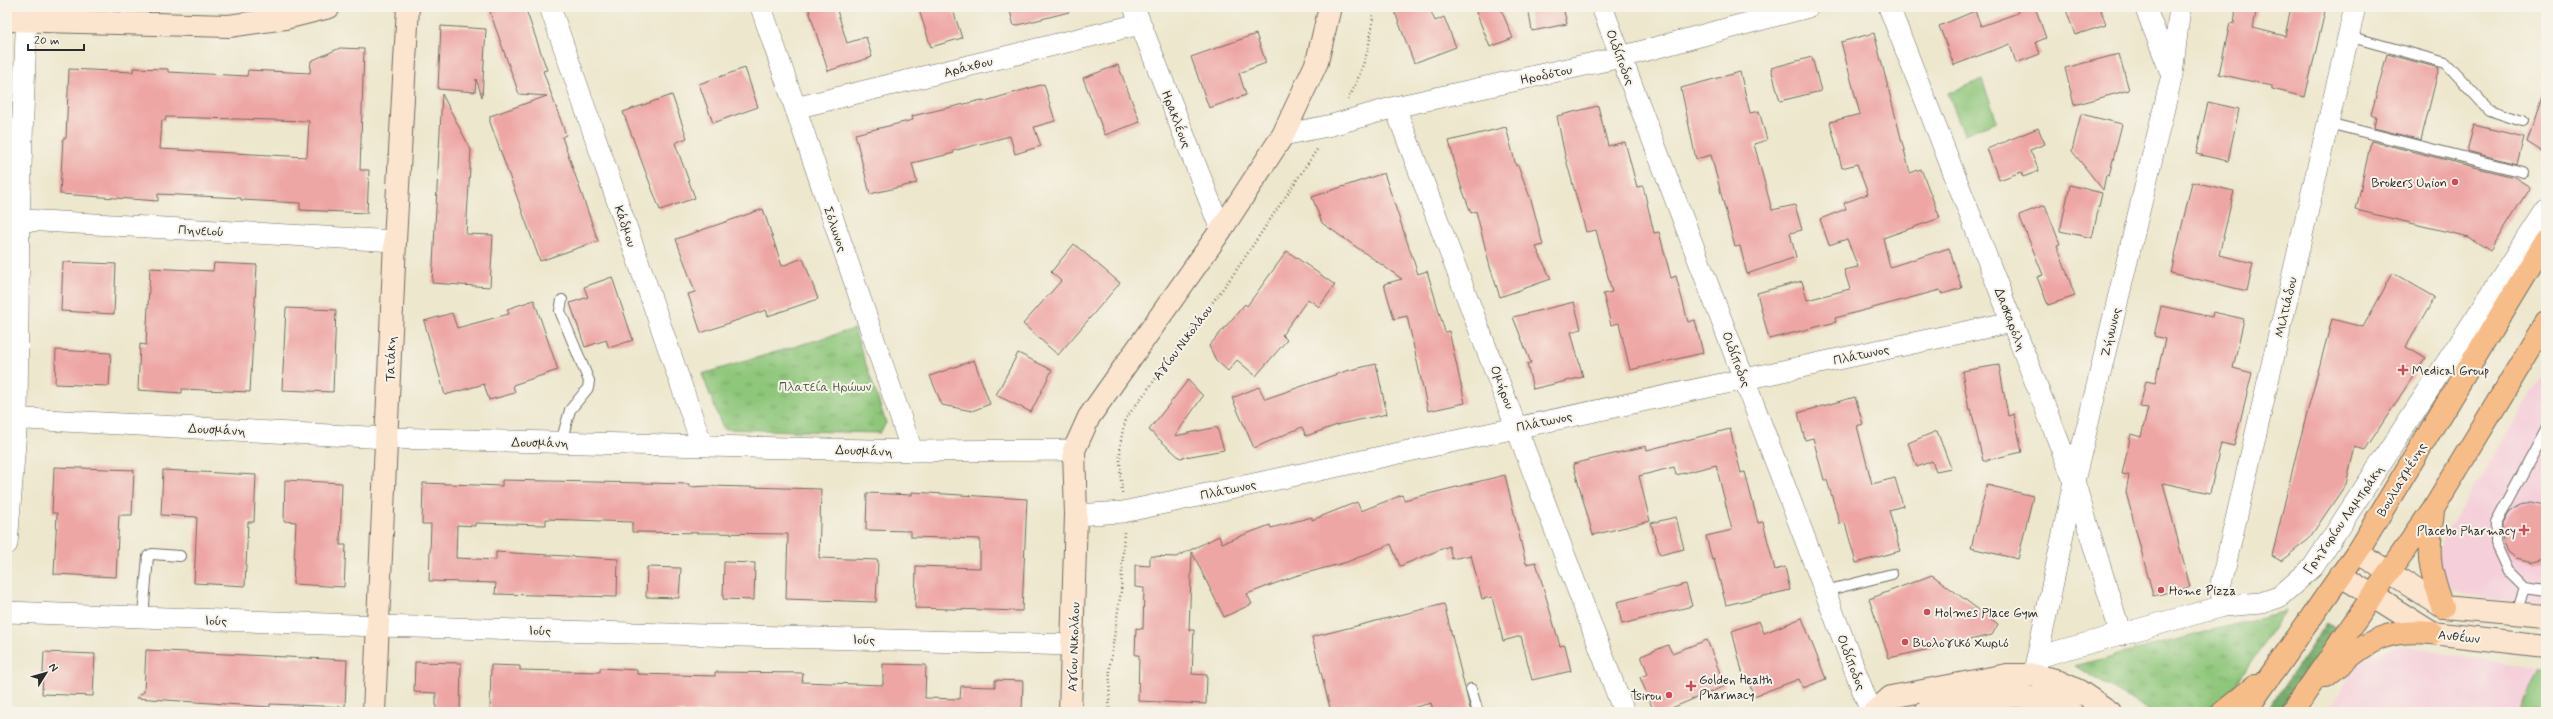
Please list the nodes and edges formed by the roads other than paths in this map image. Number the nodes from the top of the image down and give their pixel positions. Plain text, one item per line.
1 (329, 7) edge
2 (408, 7) edge
3 (550, 7) edge
4 (761, 7) edge
5 (1330, 7) edge
6 (1602, 7) edge
7 (1808, 7) edge
8 (1890, 7) edge
9 (2145, 7) edge
10 (2180, 7) edge
11 (2355, 7) edge
12 (20, 16) edge
13 (1137, 16) edge
14 (2348, 36) junction
15 (1621, 57) junction
16 (2172, 75) junction
17 (1395, 107) junction
18 (795, 108) junction
19 (2522, 121) dead end
20 (2328, 123) junction
21 (1284, 136) junction
22 (2523, 172) dead end
23 (2546, 210) edge
24 (13, 219) edge
25 (1221, 230) junction
26 (2546, 240) edge
27 (395, 242) junction
28 (562, 300) dead end
29 (2012, 322) junction
30 (2545, 325) edge
31 (1744, 378) junction
32 (12, 418) edge
33 (1518, 426) junction
34 (2546, 430) edge
35 (387, 438) junction
36 (561, 442) junction
37 (702, 445) junction
38 (1074, 450) junction
39 (912, 451) junction
40 (2074, 480) junction
41 (2433, 509) junction
42 (1076, 515) junction
43 (7, 544) edge
44 (2356, 552) junction
45 (180, 556) dead end
46 (2389, 572) junction
47 (1892, 574) dead end
48 (2340, 575) junction
49 (2524, 588) junction
50 (1825, 591) junction
51 (2546, 591) edge
52 (2373, 596) junction
53 (2224, 606) junction
54 (2442, 606) junction
55 (7, 612) edge
56 (2517, 613) junction
57 (2546, 616) edge
58 (143, 617) junction
59 (378, 626) junction
60 (2432, 633) junction
61 (2121, 635) junction
62 (1073, 645) junction
63 (2546, 646) edge
64 (2035, 666) junction
65 (2273, 672) junction
66 (1471, 689) dead end
67 (2308, 690) junction
68 (2040, 704) edge
69 (374, 712) edge
70 (1070, 712) edge
71 (1478, 712) edge
72 (1624, 712) edge
73 (1871, 712) edge
74 (1874, 712) edge
75 (1926, 712) edge
76 (2071, 712) edge
77 (2110, 712) edge
78 (2223, 712) edge
79 (2246, 712) edge
80 (2292, 712) edge

1 - 12 street
2 - 27 street, Τατάκη
3 - 37 street, Κάδμου
4 - 18 street, Σόλωνος
5 - 21 street, Αγίου Νικολάου
6 - 15 street, Οιδίποδος
7 - 15 street, Ηροδότου
8 - 29 street, Δασκαρόλη
9 - 16 street
10 - 16 street, Ζήνωνος
11 - 14 street, Μιλτιάδου
12 - 24 street
13 - 18 street, Αράχθου
13 - 25 street, Ηρακλέους
14 - 19 lane
14 - 20 street, Μιλτιάδου
15 - 17 street, Ηροδότου
15 - 31 street, Οιδίποδος
16 - 40 street, Ζήνωνος
17 - 21 street, Ηροδότου
17 - 33 street, Ομήρου
18 - 39 street, Σόλωνος
20 - 22 lane
20 - 53 street, Μιλτιάδου
21 - 25 street, Αγίου Νικολάου
23 - 53 street, Γρηγορίου Λαμπράκη
24 - 27 street, Πηνειού
24 - 32 street
25 - 38 street, Αγίου Νικολάου
26 - 44 main road, Βουλιαγμένης
27 - 35 street, Τατάκη
28 - 36 lane
29 - 31 street, Πλάτωνος
29 - 40 street, Δασκαρόλη
30 - 41 main road
31 - 33 street, Πλάτωνος
31 - 50 street, Οιδίποδος
32 - 35 street, Δουσμάνη
32 - 43 street
33 - 42 street, Πλάτωνος
33 - 72 street, Ομήρου
34 - 49 lane
35 - 36 street, Δουσμάνη
35 - 59 street, Τατάκη
36 - 37 street, Δουσμάνη
37 - 39 street, Δουσμάνη
38 - 39 street, Δουσμάνη
38 - 42 street, Αγίου Νικολάου
40 - 61 street, Δασκαρόλη
40 - 64 street, Ζήνωνος
41 - 46 main road
41 - 54 main road
42 - 62 street, Αγίου Νικολάου
44 - 46 street
44 - 48 main road, Βουλιαγμένης
45 - 58 lane
46 - 52 main road
46 - 54 street
47 - 50 lane
48 - 52 street, Ανθέων
48 - 65 main road, Βουλιαγμένης
49 - 51 lane
49 - 56 lane
50 - 73 street, Οιδίποδος
52 - 60 street, Ανθέων
52 - 67 main road
53 - 61 street, Γρηγορίου Λαμπράκη
54 - 56 street
55 - 58 street, Ιούς
56 - 57 street
58 - 59 street, Ιούς
59 - 62 street, Ιούς
59 - 69 street, Τατάκη
60 - 63 street, Ανθέων
60 - 67 main road
61 - 64 street, Γρηγορίου Λαμπράκη
62 - 70 street, Αγίου Νικολάου
64 - 74 street, Γρηγορίου Λαμπράκη
64 - 77 street, Γρηγορίου Λαμπράκη
65 - 78 main road
65 - 79 main road, Βουλιαγμένης
66 - 71 lane
67 - 80 main road
68 - 75 street
68 - 76 street

